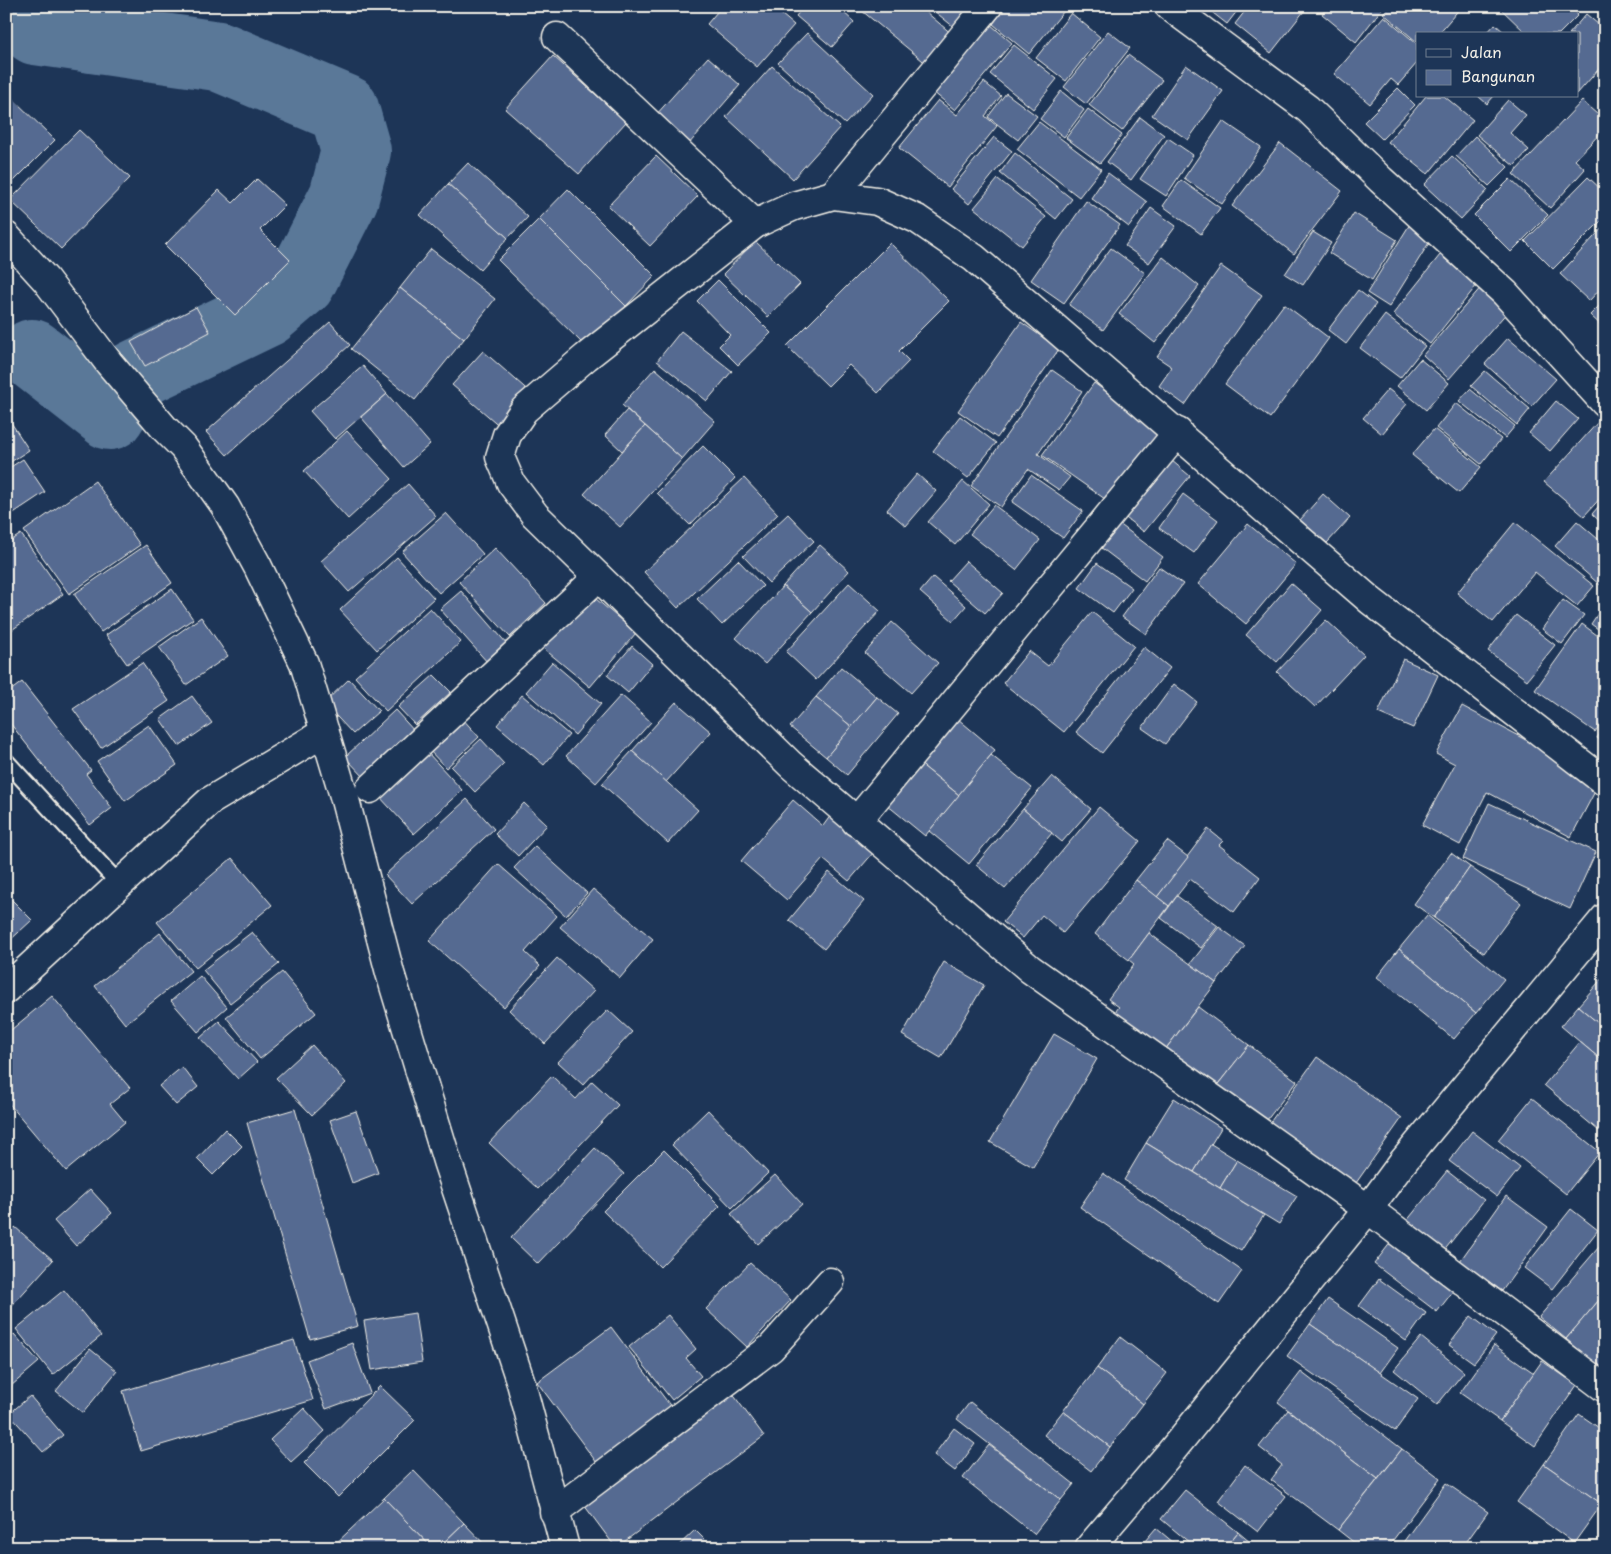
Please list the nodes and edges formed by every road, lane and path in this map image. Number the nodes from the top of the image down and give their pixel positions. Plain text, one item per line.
1 (988, 6) edge
2 (1169, 6) edge
3 (557, 36) dead end
4 (833, 195) junction
5 (755, 224) junction
6 (6, 236) edge
7 (1605, 403) edge
8 (1178, 432) junction
9 (598, 577) junction
10 (325, 732) junction
11 (6, 761) edge
12 (1605, 782) edge
13 (370, 789) dead end
14 (856, 822) junction
15 (120, 884) junction
16 (1605, 918) edge
17 (6, 989) edge
18 (1368, 1209) junction
19 (830, 1282) dead end
20 (1605, 1388) edge
21 (554, 1512) junction
22 (565, 1548) edge
23 (1089, 1548) edge

1 - 4 street
2 - 7 street
3 - 5 street
4 - 5 street
4 - 8 street
5 - 9 street
6 - 10 street
8 - 12 street
8 - 14 street
9 - 13 street
9 - 14 street
10 - 15 street
10 - 21 street
11 - 15 lane
14 - 18 street
15 - 17 street
16 - 18 street
18 - 20 street
18 - 23 street
19 - 21 street
21 - 22 street

